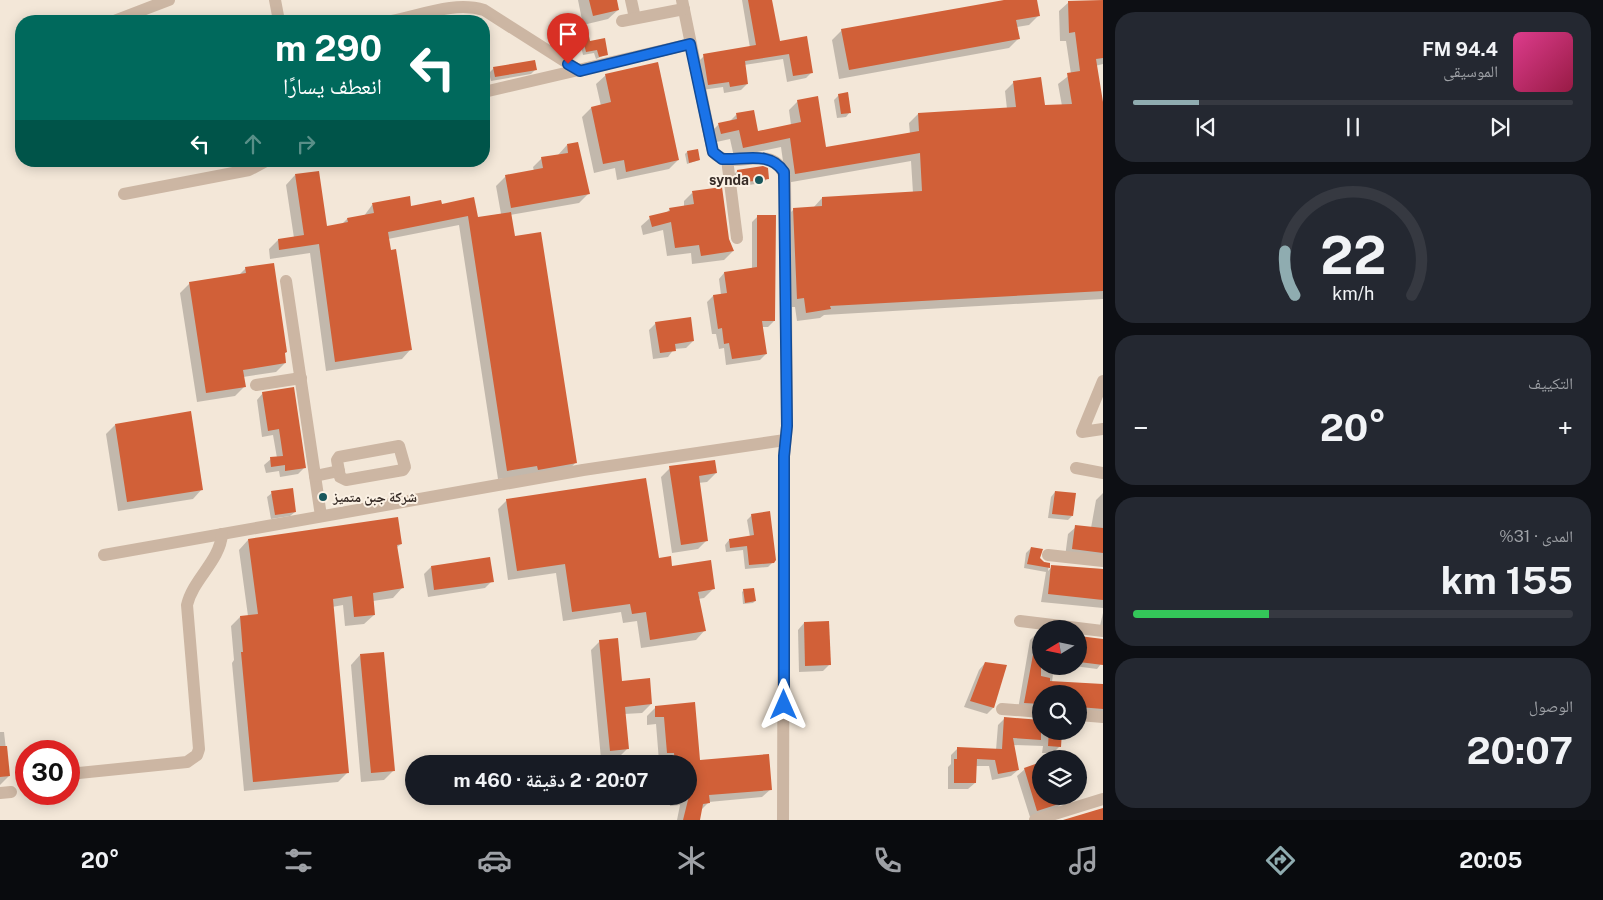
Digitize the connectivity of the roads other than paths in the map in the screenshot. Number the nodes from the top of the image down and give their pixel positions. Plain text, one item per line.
1 (169, 0) edge
2 (275, 0) edge
3 (631, 0) edge
4 (658, 0) edge
5 (683, 4) edge
6 (661, 13) junction
7 (130, 15) edge
8 (279, 15) edge
9 (418, 15) edge
10 (635, 18) junction
11 (622, 21) dead end
12 (690, 44) junction
13 (580, 71) junction
14 (490, 91) edge
15 (727, 159) junction
16 (255, 167) edge
17 (124, 194) dead end
18 (737, 238) dead end
19 (286, 281) dead end
20 (301, 378) junction
21 (1103, 381) edge
22 (256, 385) dead end
23 (1103, 430) edge
24 (785, 440) junction
25 (1076, 468) dead end
26 (339, 471) junction
27 (1103, 473) edge
28 (315, 476) junction
29 (321, 516) junction
30 (222, 534) junction
31 (1048, 554) dead end
32 (104, 555) dead end
33 (1103, 561) edge
34 (1020, 621) dead end
35 (1103, 631) edge
36 (1002, 709) dead end
37 (1032, 711) edge
38 (1087, 716) edge
39 (1103, 717) edge
40 (80, 773) edge
41 (1103, 799) edge
42 (783, 820) edge
43 (1035, 820) edge

1 - 7 street
2 - 8 street
3 - 10 street
4 - 6 street
5 - 6 street
5 - 12 street
6 - 10 street
9 - 13 street
10 - 11 street
12 - 13 street
12 - 15 street
13 - 14 street
15 - 18 street
15 - 24 street
16 - 17 street
19 - 20 street
20 - 22 street
20 - 28 street
21 - 23 street
24 - 29 street
24 - 42 street
25 - 27 street
26 - 26 street
26 - 28 street
28 - 29 street
29 - 30 street
30 - 32 street
30 - 40 street
31 - 33 street
34 - 35 street
36 - 37 street
38 - 39 street
41 - 43 street

